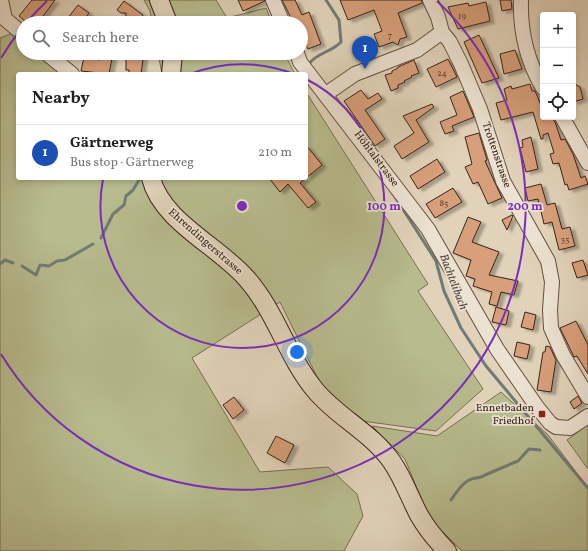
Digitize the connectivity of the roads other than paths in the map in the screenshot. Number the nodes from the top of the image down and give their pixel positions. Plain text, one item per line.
1 (1, 0) edge
2 (159, 0) edge
3 (273, 0) edge
4 (430, 0) edge
5 (521, 0) edge
6 (165, 16) edge
7 (280, 16) edge
8 (16, 28) edge
9 (442, 32) junction
10 (55, 60) edge
11 (172, 60) edge
12 (299, 60) edge
13 (70, 72) edge
14 (171, 72) edge
15 (541, 84) edge
16 (326, 94) junction
17 (564, 120) edge
18 (588, 163) edge
19 (152, 180) edge
20 (588, 397) edge
21 (588, 416) edge
22 (447, 551) edge

1 - 8 street
2 - 6 main road
3 - 7 street
4 - 9 street, Trottenstrasse
5 - 15 street
9 - 16 street
9 - 20 street, Trottenstrasse
10 - 13 street
11 - 14 main road
12 - 16 street, Höhtalstrasse
16 - 21 street, Höhtalstrasse
17 - 18 street
19 - 22 main road, Ehrendingerstrasse

